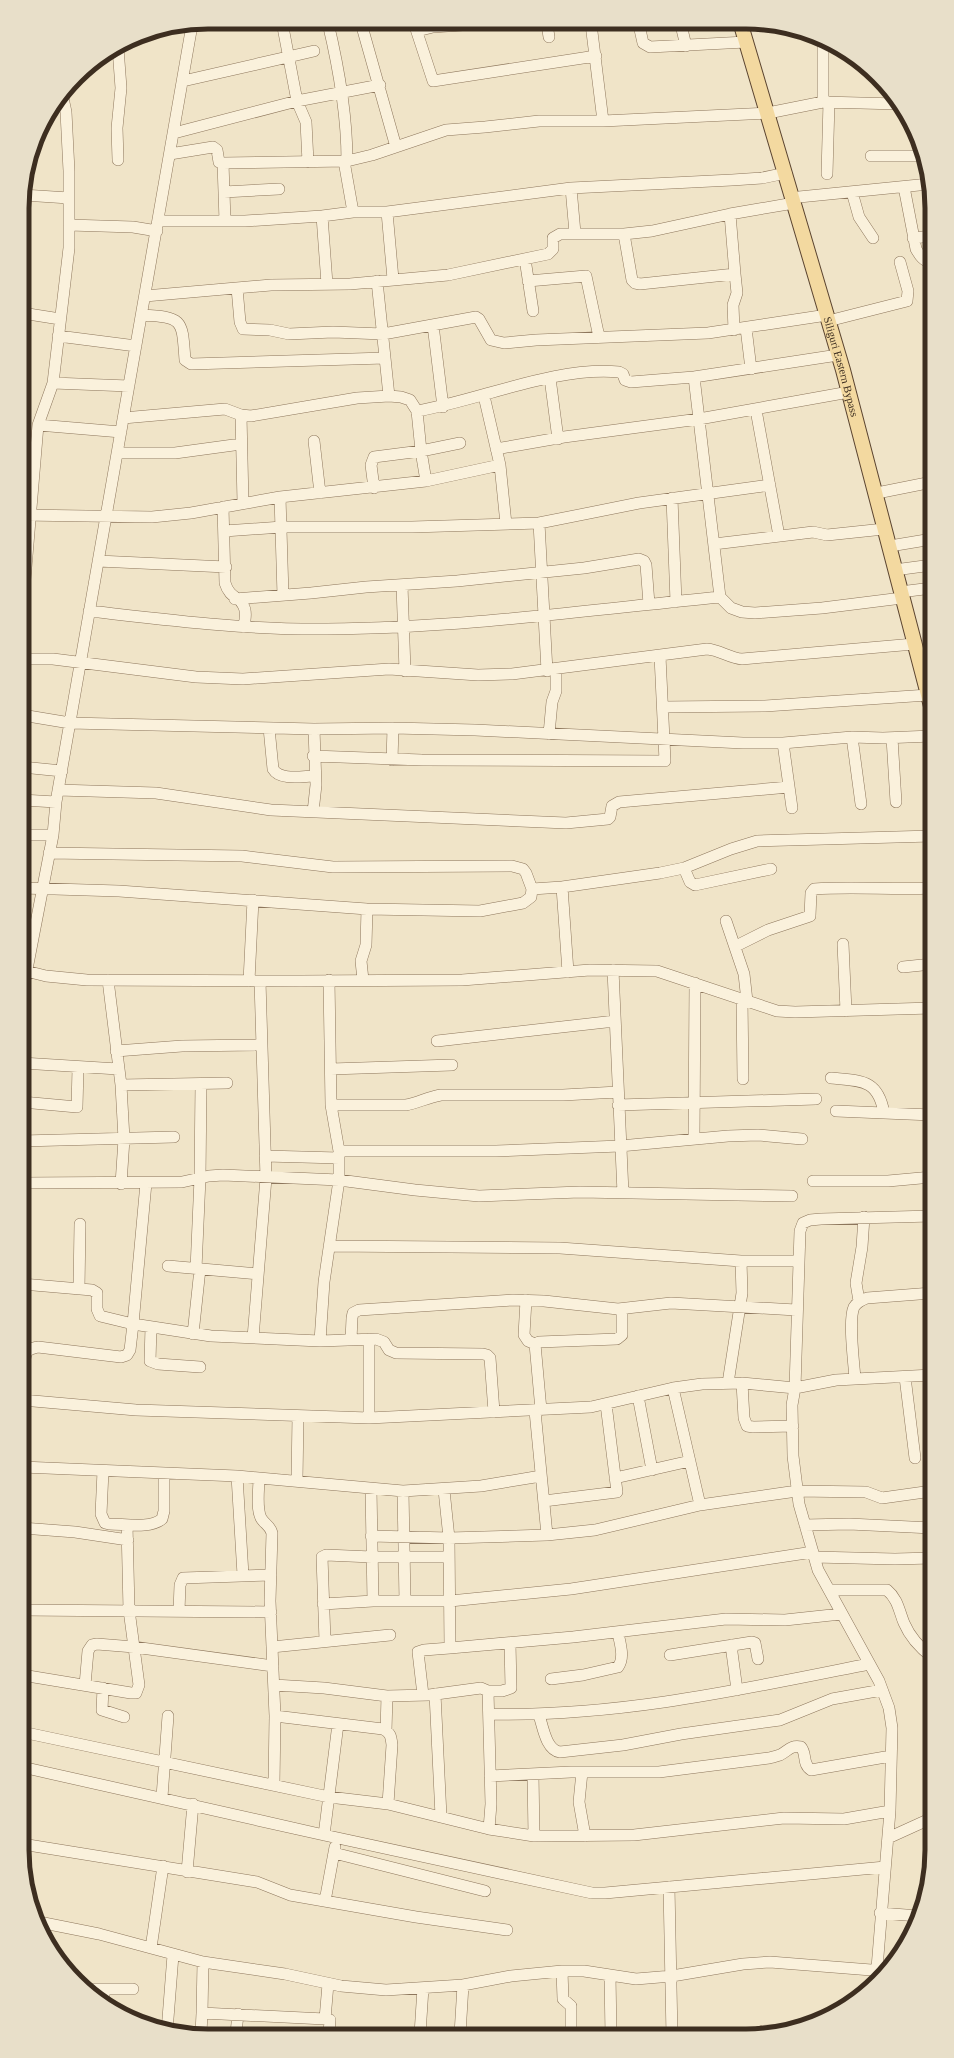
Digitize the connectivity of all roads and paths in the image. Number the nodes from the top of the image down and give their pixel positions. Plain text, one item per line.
1 (283, 29) edge
2 (329, 29) edge
3 (363, 29) edge
4 (417, 29) edge
5 (548, 29) edge
6 (592, 29) edge
7 (640, 29) edge
8 (682, 29) edge
9 (743, 29) edge
10 (751, 29) edge
11 (191, 30) edge
12 (549, 37) dead end
13 (746, 42) junction
14 (686, 46) junction
15 (823, 46) edge
16 (314, 51) dead end
17 (118, 53) edge
18 (596, 56) junction
19 (288, 57) junction
20 (183, 81) junction
21 (380, 85) junction
22 (343, 92) junction
23 (64, 102) edge
24 (297, 102) junction
25 (826, 102) junction
26 (891, 104) edge
27 (770, 113) junction
28 (603, 122) junction
29 (174, 133) junction
30 (396, 147) junction
31 (170, 154) junction
32 (871, 156) dead end
33 (917, 156) edge
34 (118, 160) dead end
35 (346, 161) junction
36 (308, 162) junction
37 (223, 164) junction
38 (786, 173) junction
39 (827, 174) dead end
40 (923, 185) edge
41 (904, 187) junction
42 (570, 188) junction
43 (279, 189) dead end
44 (224, 192) junction
45 (852, 192) junction
46 (29, 195) edge
47 (69, 198) junction
48 (796, 200) junction
49 (353, 212) junction
50 (387, 212) junction
51 (730, 214) junction
52 (322, 216) junction
53 (225, 221) junction
54 (69, 225) junction
55 (158, 226) junction
56 (575, 233) junction
57 (624, 234) junction
58 (925, 237) edge
59 (873, 238) dead end
60 (913, 238) junction
61 (525, 259) junction
62 (925, 260) edge
63 (900, 262) dead end
64 (734, 274) junction
65 (393, 279) junction
66 (377, 280) junction
67 (528, 282) junction
68 (327, 284) junction
69 (237, 288) junction
70 (145, 296) junction
71 (533, 311) dead end
72 (29, 314) edge
73 (142, 315) junction
74 (832, 317) junction
75 (60, 319) junction
76 (434, 325) junction
77 (746, 328) junction
78 (734, 330) junction
79 (383, 334) junction
80 (58, 336) junction
81 (599, 337) junction
82 (136, 346) junction
83 (838, 355) junction
84 (385, 358) junction
85 (751, 369) junction
86 (694, 377) junction
87 (550, 378) junction
88 (53, 383) junction
89 (129, 386) junction
90 (849, 392) junction
91 (388, 396) junction
92 (484, 396) junction
93 (443, 407) junction
94 (756, 410) junction
95 (417, 411) junction
96 (241, 415) junction
97 (123, 418) junction
98 (699, 419) junction
99 (38, 425) junction
100 (121, 432) junction
101 (558, 438) junction
102 (314, 441) dead end
103 (460, 443) dead end
104 (241, 444) junction
105 (496, 449) junction
106 (421, 451) junction
107 (117, 453) junction
108 (500, 465) junction
109 (426, 481) junction
110 (925, 483) edge
111 (770, 485) junction
112 (374, 488) junction
113 (882, 492) junction
114 (29, 493) edge
115 (320, 493) junction
116 (708, 493) junction
117 (280, 497) junction
118 (672, 498) junction
119 (243, 503) junction
120 (223, 507) junction
121 (29, 516) edge
122 (106, 517) junction
123 (539, 523) junction
124 (506, 524) junction
125 (282, 527) junction
126 (884, 529) junction
127 (224, 531) junction
128 (779, 536) junction
129 (925, 540) edge
130 (714, 544) junction
131 (896, 545) junction
132 (98, 561) junction
133 (925, 566) edge
134 (226, 567) junction
135 (902, 569) junction
136 (541, 572) junction
137 (402, 585) junction
138 (925, 590) edge
139 (283, 595) junction
140 (905, 595) junction
141 (720, 597) junction
142 (235, 598) junction
143 (676, 602) junction
144 (649, 604) junction
145 (89, 611) junction
146 (544, 615) junction
147 (403, 627) junction
148 (244, 628) junction
149 (914, 644) junction
150 (925, 653) edge
151 (660, 656) junction
152 (29, 659) edge
153 (80, 663) junction
154 (405, 670) junction
155 (551, 670) junction
156 (925, 683) edge
157 (925, 694) edge
158 (663, 707) junction
159 (29, 716) edge
160 (70, 723) junction
161 (269, 728) junction
162 (393, 728) junction
163 (314, 729) junction
164 (549, 734) junction
165 (925, 736) edge
166 (852, 737) junction
167 (892, 738) junction
168 (665, 740) junction
169 (783, 744) junction
170 (313, 756) junction
171 (392, 760) junction
172 (29, 768) edge
173 (62, 771) junction
174 (315, 776) junction
175 (789, 787) junction
176 (58, 790) junction
177 (29, 800) edge
178 (56, 802) junction
179 (896, 802) dead end
180 (861, 804) dead end
181 (792, 808) dead end
182 (313, 812) junction
183 (29, 835) edge
184 (53, 835) junction
185 (925, 836) edge
186 (49, 853) junction
187 (684, 868) junction
188 (771, 869) dead end
189 (562, 887) junction
190 (29, 888) edge
191 (925, 888) edge
192 (41, 889) junction
193 (532, 889) junction
194 (253, 900) junction
195 (367, 909) junction
196 (726, 922) dead end
197 (843, 944) dead end
198 (736, 946) junction
199 (29, 950) edge
200 (925, 965) edge
201 (903, 967) dead end
202 (613, 970) junction
203 (29, 972) edge
204 (568, 972) junction
205 (108, 980) junction
206 (329, 980) junction
207 (363, 980) junction
208 (255, 981) junction
209 (695, 983) junction
210 (744, 1000) junction
211 (925, 1008) edge
212 (846, 1011) junction
213 (615, 1021) junction
214 (438, 1041) dead end
215 (262, 1045) junction
216 (116, 1051) junction
217 (29, 1064) edge
218 (452, 1065) dead end
219 (78, 1068) junction
220 (118, 1069) junction
221 (331, 1069) junction
222 (831, 1078) dead end
223 (743, 1079) dead end
224 (227, 1083) dead end
225 (201, 1084) junction
226 (121, 1085) junction
227 (618, 1092) junction
228 (816, 1099) dead end
229 (29, 1103) edge
230 (693, 1103) junction
231 (331, 1105) junction
232 (618, 1105) junction
233 (836, 1111) dead end
234 (884, 1113) junction
235 (925, 1115) edge
236 (174, 1137) dead end
237 (124, 1139) junction
238 (694, 1139) junction
239 (802, 1139) dead end
240 (29, 1141) edge
241 (620, 1146) junction
242 (339, 1154) junction
243 (265, 1156) junction
244 (200, 1178) junction
245 (266, 1178) junction
246 (925, 1178) edge
247 (339, 1180) junction
248 (813, 1181) dead end
249 (146, 1183) junction
250 (29, 1184) edge
251 (121, 1184) junction
252 (622, 1193) junction
253 (792, 1196) dead end
254 (925, 1216) edge
255 (864, 1218) junction
256 (80, 1224) dead end
257 (329, 1246) junction
258 (741, 1261) junction
259 (798, 1261) junction
260 (168, 1266) dead end
261 (198, 1269) junction
262 (258, 1274) junction
263 (29, 1285) edge
264 (79, 1289) junction
265 (925, 1294) edge
266 (526, 1300) junction
267 (859, 1301) junction
268 (740, 1307) junction
269 (622, 1309) junction
270 (796, 1310) junction
271 (133, 1324) junction
272 (151, 1327) junction
273 (193, 1334) junction
274 (253, 1338) junction
275 (369, 1339) junction
276 (351, 1340) junction
277 (320, 1341) junction
278 (535, 1344) junction
279 (29, 1350) edge
280 (200, 1366) dead end
281 (925, 1376) edge
282 (905, 1377) junction
283 (855, 1379) junction
284 (728, 1383) junction
285 (742, 1383) junction
286 (673, 1388) junction
287 (795, 1388) junction
288 (638, 1396) junction
289 (29, 1400) edge
290 (606, 1404) junction
291 (538, 1410) junction
292 (494, 1412) junction
293 (298, 1416) junction
294 (369, 1418) junction
295 (793, 1426) junction
296 (916, 1458) dead end
297 (690, 1461) junction
298 (29, 1467) edge
299 (652, 1470) junction
300 (103, 1471) junction
301 (164, 1474) junction
302 (237, 1476) junction
303 (541, 1476) junction
304 (259, 1478) junction
305 (615, 1478) junction
306 (297, 1480) junction
307 (371, 1489) junction
308 (444, 1490) junction
309 (403, 1491) junction
310 (797, 1491) junction
311 (925, 1492) edge
312 (544, 1501) junction
313 (700, 1505) junction
314 (127, 1524) junction
315 (805, 1525) junction
316 (925, 1528) edge
317 (29, 1529) edge
318 (547, 1535) junction
319 (371, 1536) junction
320 (404, 1537) junction
321 (449, 1538) junction
322 (128, 1540) junction
323 (814, 1554) junction
324 (404, 1556) junction
325 (372, 1557) junction
326 (449, 1557) junction
327 (925, 1558) edge
328 (243, 1575) junction
329 (271, 1575) junction
330 (828, 1590) junction
331 (373, 1601) junction
332 (405, 1601) junction
333 (450, 1601) junction
334 (323, 1604) junction
335 (29, 1610) edge
336 (129, 1610) junction
337 (180, 1610) junction
338 (271, 1612) junction
339 (841, 1614) junction
340 (618, 1633) junction
341 (390, 1635) dead end
342 (325, 1641) junction
343 (510, 1643) junction
344 (731, 1645) junction
345 (134, 1647) junction
346 (272, 1647) junction
347 (450, 1648) junction
348 (925, 1651) edge
349 (670, 1655) dead end
350 (758, 1659) dead end
351 (869, 1664) junction
352 (273, 1666) junction
353 (29, 1676) edge
354 (550, 1679) dead end
355 (85, 1685) junction
356 (274, 1685) junction
357 (103, 1688) junction
358 (737, 1690) junction
359 (882, 1690) junction
360 (488, 1691) junction
361 (435, 1694) junction
362 (423, 1695) junction
363 (386, 1696) junction
364 (490, 1714) junction
365 (539, 1715) junction
366 (168, 1716) dead end
367 (275, 1716) junction
368 (124, 1717) dead end
369 (338, 1724) junction
370 (386, 1731) junction
371 (29, 1733) edge
372 (891, 1756) junction
373 (165, 1762) junction
374 (29, 1769) edge
375 (582, 1772) junction
376 (533, 1774) junction
377 (490, 1776) junction
378 (274, 1785) junction
379 (329, 1797) junction
380 (162, 1798) junction
381 (193, 1804) junction
382 (388, 1804) junction
383 (890, 1811) junction
384 (441, 1816) junction
385 (925, 1821) edge
386 (489, 1828) junction
387 (324, 1835) junction
388 (534, 1836) junction
389 (585, 1836) junction
390 (337, 1837) junction
391 (888, 1838) junction
392 (29, 1845) edge
393 (334, 1853) junction
394 (163, 1866) junction
395 (885, 1867) junction
396 (187, 1872) junction
397 (669, 1887) junction
398 (485, 1891) dead end
399 (325, 1901) junction
400 (880, 1913) junction
401 (912, 1915) edge
402 (45, 1923) edge
403 (508, 1930) dead end
404 (151, 1948) junction
405 (173, 1955) junction
406 (203, 1962) junction
407 (879, 1970) edge
408 (562, 1971) junction
409 (876, 1974) edge
410 (610, 1975) junction
411 (672, 1976) junction
412 (328, 1984) junction
413 (462, 1985) junction
414 (423, 1988) junction
415 (95, 1989) edge
416 (104, 1989) junction
417 (133, 1989) dead end
418 (104, 1996) edge
419 (202, 2013) junction
420 (238, 2014) junction
421 (325, 2019) junction
422 (168, 2025) edge
423 (201, 2029) edge
424 (236, 2029) edge
425 (329, 2029) edge
426 (420, 2029) edge
427 (460, 2029) edge
428 (571, 2029) edge
429 (611, 2029) edge
430 (672, 2029) edge

1 - 19 street
2 - 22 street
3 - 21 street
4 - 18 street
5 - 12 street
6 - 18 street
7 - 14 street
8 - 14 street
9 - 13 main road, Siliguri Eastern Bypass
10 - 27 main road, Siliguri Eastern Bypass
11 - 20 street
13 - 14 street
13 - 27 main road, Siliguri Eastern Bypass
15 - 25 street
16 - 19 street
17 - 34 street
18 - 28 street
19 - 20 street
19 - 24 street
20 - 29 street
21 - 22 street
21 - 30 street
22 - 24 street
22 - 35 street
23 - 47 street
24 - 29 street
24 - 36 street
25 - 26 street
25 - 27 street
25 - 39 street
27 - 28 street
27 - 38 main road, Siliguri Eastern Bypass
27 - 48 main road, Siliguri Eastern Bypass
28 - 30 street
29 - 31 street
30 - 35 street
31 - 37 street
31 - 55 street
32 - 33 street
35 - 36 street
35 - 49 street
36 - 37 street
37 - 44 street
38 - 42 street
38 - 48 main road, Siliguri Eastern Bypass
40 - 41 street
41 - 45 street
41 - 60 street
42 - 50 street
42 - 56 street
43 - 44 street
44 - 53 street
45 - 48 street
45 - 59 street
46 - 47 street
47 - 54 street
48 - 51 street
48 - 74 main road, Siliguri Eastern Bypass
49 - 50 street
49 - 52 street
50 - 65 street
51 - 57 street
51 - 64 street
52 - 53 street
52 - 68 street
53 - 55 street
54 - 55 street
54 - 75 street
55 - 70 street
56 - 57 street
56 - 61 street
57 - 64 street
58 - 60 street
60 - 62 street
61 - 65 street
61 - 67 street
63 - 74 street
64 - 78 street
65 - 66 street
66 - 68 street
66 - 79 street
67 - 71 street
67 - 81 street
68 - 69 street
69 - 70 street
69 - 79 street
70 - 73 street
72 - 75 street
73 - 82 street
73 - 84 street
74 - 77 street
74 - 83 main road, Siliguri Eastern Bypass
74 - 113 main road, Siliguri Eastern Bypass
75 - 80 street
76 - 79 street
76 - 81 street
76 - 93 street
77 - 78 street
77 - 85 street
78 - 81 street
79 - 84 street
80 - 82 street
80 - 88 street
82 - 89 street
83 - 85 street
83 - 90 main road, Siliguri Eastern Bypass
84 - 91 street
85 - 86 street
86 - 87 street
86 - 98 street
87 - 92 street
87 - 101 street
88 - 89 street
88 - 99 street
89 - 97 street
90 - 94 street
90 - 126 main road, Siliguri Eastern Bypass
91 - 95 street
91 - 96 street
92 - 93 street
92 - 105 street
93 - 95 street
94 - 98 street
94 - 111 street
95 - 106 street
96 - 97 street
96 - 104 street
97 - 100 street
98 - 101 street
98 - 116 street
99 - 100 street
99 - 114 street
100 - 107 street
101 - 105 street
102 - 115 street
103 - 106 street
104 - 107 street
104 - 119 street
105 - 108 street
106 - 109 street
106 - 112 street
107 - 122 street
108 - 109 street
108 - 124 street
109 - 112 street
110 - 113 street
111 - 116 street
111 - 128 street
112 - 115 street
113 - 131 main road, Siliguri Eastern Bypass
115 - 117 street
116 - 118 street
116 - 130 street
117 - 119 street
117 - 125 street
118 - 123 street
118 - 143 street
119 - 120 street
120 - 122 street
120 - 127 street
121 - 122 street
122 - 132 street
123 - 124 street
123 - 136 street
124 - 125 street
125 - 127 street
125 - 139 street
126 - 128 street
126 - 140 main road, Siliguri Eastern Bypass
127 - 134 street
128 - 130 street
129 - 131 street
130 - 141 street
131 - 135 main road, Siliguri Eastern Bypass
132 - 134 street
132 - 145 street
133 - 135 street
134 - 142 street
135 - 140 main road, Siliguri Eastern Bypass
136 - 137 street
136 - 144 street
136 - 146 street
137 - 139 street
137 - 147 street
138 - 140 street
139 - 142 street
140 - 141 street
140 - 149 main road, Siliguri Eastern Bypass
140 - 150 main road, Siliguri Eastern Bypass
141 - 143 street
142 - 148 street
143 - 144 street
144 - 146 street
145 - 148 street
145 - 153 street
146 - 147 street
146 - 155 street
147 - 148 street
147 - 154 street
149 - 151 street
149 - 156 main road, Siliguri Eastern Bypass
151 - 155 street
151 - 158 street
152 - 153 street
153 - 154 street
153 - 160 street
154 - 155 street
155 - 164 street
157 - 158 street
158 - 168 street
159 - 160 street
160 - 161 street
160 - 173 street
161 - 163 street
161 - 174 street
162 - 163 street
162 - 164 street
162 - 171 street
163 - 170 street
164 - 168 street
165 - 167 street
166 - 167 street
166 - 169 street
166 - 180 street
167 - 179 street
168 - 169 street
168 - 171 street
169 - 175 street
170 - 171 street
170 - 174 street
172 - 173 street
173 - 176 street
174 - 182 street
175 - 181 street
175 - 182 street
176 - 178 street
176 - 182 street
177 - 178 street
178 - 184 street
183 - 184 street
184 - 186 street
185 - 187 street
186 - 192 street
186 - 193 street
187 - 188 street
187 - 189 street
189 - 193 street
189 - 204 street
190 - 192 street
191 - 198 street
192 - 194 street
192 - 199 street
193 - 195 street
194 - 195 street
194 - 208 street
195 - 207 street
196 - 198 street
197 - 212 street
198 - 210 street
200 - 201 street
202 - 204 street
202 - 209 street
202 - 213 street
203 - 205 street
204 - 207 street
205 - 208 street
205 - 216 street
206 - 207 street
206 - 208 street
206 - 221 street
208 - 215 street
209 - 210 street
209 - 230 street
210 - 212 street
210 - 223 street
211 - 212 street
213 - 214 street
213 - 227 street
215 - 216 street
215 - 243 street
216 - 220 street
217 - 219 street
218 - 221 street
219 - 220 street
219 - 229 street
220 - 226 street
221 - 231 street
222 - 234 street
224 - 225 street
225 - 226 street
225 - 244 street
226 - 237 street
227 - 231 street
227 - 232 street
228 - 230 street
230 - 232 street
230 - 238 street
231 - 242 street
232 - 241 street
233 - 234 street
234 - 235 street
236 - 237 street
237 - 240 street
237 - 251 street
238 - 239 street
238 - 241 street
241 - 242 street
241 - 252 street
242 - 243 street
242 - 247 street
243 - 245 street
244 - 245 street
244 - 249 street
244 - 261 street
245 - 247 street
245 - 262 street
246 - 248 street
247 - 252 street
247 - 257 street
249 - 251 street
249 - 271 street
250 - 251 street
252 - 253 street
254 - 255 street
255 - 259 street
255 - 267 street
256 - 264 street
257 - 258 street
257 - 277 street
258 - 259 street
258 - 268 street
259 - 270 street
260 - 261 street
261 - 262 street
261 - 273 street
262 - 274 street
263 - 264 street
264 - 271 street
265 - 267 street
266 - 269 street
266 - 276 street
266 - 278 street
267 - 283 street
268 - 269 street
268 - 270 street
268 - 284 street
269 - 278 street
270 - 287 street
271 - 272 street
271 - 279 street
272 - 273 street
272 - 280 street
273 - 274 street
274 - 277 street
275 - 276 street
275 - 292 street
275 - 294 street
276 - 277 street
278 - 291 street
281 - 282 street
282 - 283 street
282 - 296 street
283 - 287 street
284 - 285 street
284 - 286 street
285 - 287 street
285 - 295 street
286 - 288 street
286 - 297 street
287 - 295 street
288 - 290 street
288 - 299 street
289 - 293 street
290 - 291 street
290 - 305 street
291 - 292 street
291 - 303 street
292 - 294 street
293 - 294 street
293 - 306 street
295 - 310 street
297 - 299 street
297 - 313 street
298 - 300 street
299 - 305 street
300 - 301 street
300 - 314 street
301 - 302 street
301 - 314 street
302 - 304 street
302 - 328 street
303 - 308 street
303 - 312 street
304 - 306 street
304 - 329 street
305 - 312 street
306 - 307 street
307 - 309 street
307 - 319 street
308 - 309 street
308 - 321 street
309 - 320 street
310 - 311 street
310 - 313 street
310 - 315 street
312 - 318 street
313 - 318 street
314 - 322 street
315 - 316 street
315 - 323 street
317 - 322 street
318 - 321 street
319 - 320 street
319 - 325 street
320 - 321 street
320 - 324 street
321 - 326 street
322 - 336 street
323 - 327 street
323 - 330 street
323 - 333 street
324 - 325 street
324 - 326 street
324 - 332 street
325 - 331 street
325 - 334 street
326 - 333 street
328 - 329 street
328 - 337 street
329 - 338 street
330 - 339 street
330 - 348 street
331 - 332 street
331 - 334 street
332 - 333 street
333 - 347 street
334 - 342 street
335 - 336 street
336 - 337 street
336 - 345 street
337 - 338 street
338 - 346 street
339 - 340 street
339 - 351 street
340 - 343 street
340 - 354 street
341 - 342 street
342 - 346 street
343 - 347 street
343 - 360 street
344 - 349 street
344 - 350 street
344 - 358 street
345 - 352 street
345 - 355 street
345 - 357 street
346 - 352 street
347 - 362 street
351 - 358 street
351 - 359 street
352 - 356 street
353 - 355 street
355 - 357 street
356 - 363 street
356 - 367 street
357 - 368 street
358 - 365 street
359 - 365 street
359 - 372 street
360 - 361 street
360 - 364 street
361 - 362 street
361 - 384 street
362 - 363 street
363 - 370 street
364 - 365 street
364 - 377 street
366 - 373 street
367 - 369 street
367 - 378 street
369 - 370 street
369 - 379 street
370 - 382 street
371 - 373 street
372 - 375 street
372 - 383 street
373 - 378 street
373 - 380 street
374 - 380 street
375 - 376 street
375 - 389 street
376 - 377 street
376 - 388 street
377 - 386 street
378 - 379 street
379 - 382 street
379 - 387 street
380 - 381 street
381 - 387 street
381 - 396 street
382 - 384 street
383 - 389 street
383 - 391 street
384 - 386 street
385 - 391 street
386 - 388 street
387 - 390 street
388 - 389 street
390 - 393 street
390 - 397 street
391 - 395 street
392 - 394 street
393 - 398 street
393 - 399 street
394 - 396 street
394 - 404 street
395 - 397 street
395 - 400 street
396 - 399 street
397 - 411 street
399 - 403 street
400 - 401 street
400 - 407 street
402 - 404 street
404 - 405 street
405 - 406 street
405 - 422 street
406 - 412 street
406 - 419 street
408 - 410 street
408 - 413 street
408 - 428 street
409 - 411 street
410 - 411 street
410 - 429 street
411 - 430 street
412 - 414 street
412 - 421 street
413 - 414 street
413 - 427 street
414 - 426 street
415 - 416 street
416 - 417 street
416 - 418 street
419 - 420 street
419 - 423 street
420 - 421 street
420 - 424 street
421 - 425 street

